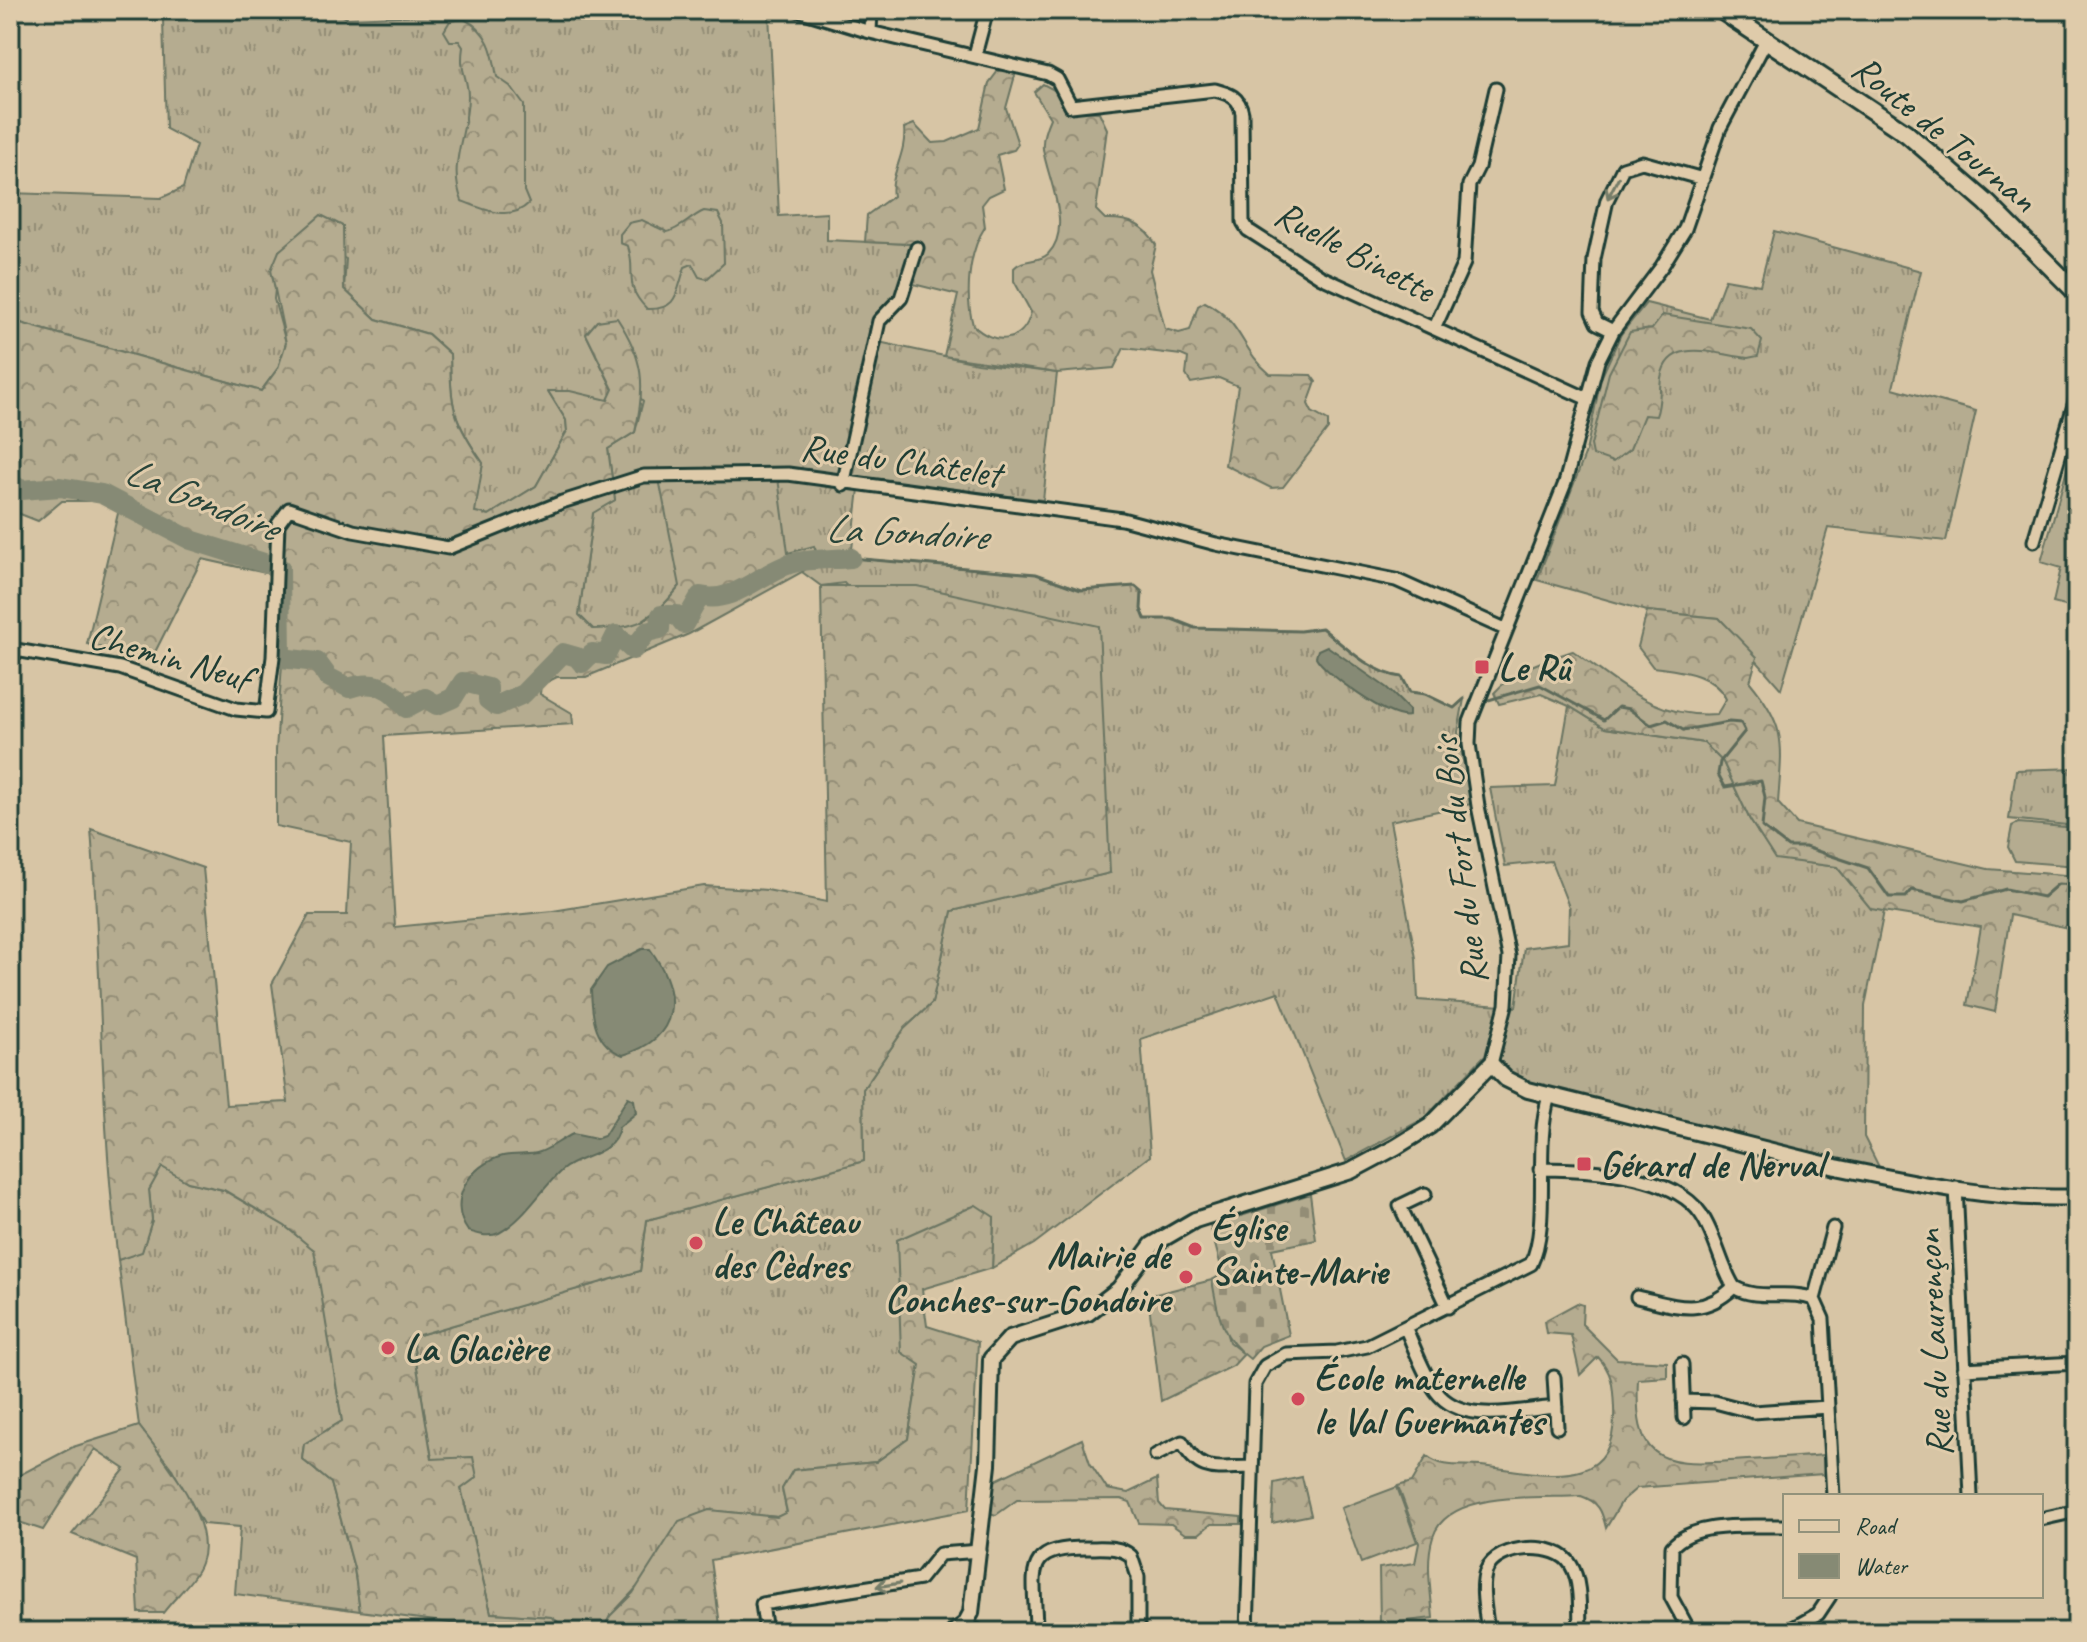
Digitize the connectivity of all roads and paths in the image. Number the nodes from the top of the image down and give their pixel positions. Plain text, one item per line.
1 (798, 10) edge
2 (871, 10) edge
3 (987, 10) edge
4 (1721, 10) edge
5 (870, 32) junction
6 (1767, 39) junction
7 (975, 55) junction
8 (1496, 89) dead end
9 (1703, 179) junction
10 (917, 248) dead end
11 (2077, 293) edge
12 (1435, 327) junction
13 (1613, 331) junction
14 (2077, 395) edge
15 (1588, 399) junction
16 (843, 485) junction
17 (2034, 541) dead end
18 (1505, 629) junction
19 (10, 649) edge
20 (266, 712) joint
21 (1491, 1064) junction
22 (1549, 1096) junction
23 (1540, 1169) junction
24 (1956, 1187) junction
25 (1425, 1194) dead end
26 (2077, 1197) edge
27 (1833, 1228) dead end
28 (1734, 1287) junction
29 (1637, 1297) dead end
30 (1814, 1299) junction
31 (1448, 1307) junction
32 (1406, 1329) junction
33 (2077, 1363) edge
34 (1682, 1364) dead end
35 (1964, 1369) junction
36 (1554, 1377) dead end
37 (1683, 1401) junction
38 (1556, 1407) junction
39 (1828, 1407) junction
40 (1684, 1418) dead end
41 (1557, 1427) dead end
42 (1156, 1455) dead end
43 (1252, 1467) junction
44 (1833, 1494) edge
45 (1971, 1494) edge
46 (2077, 1511) edge
47 (2043, 1519) edge
48 (1783, 1526) edge
49 (980, 1551) junction
50 (1829, 1598) edge
51 (1808, 1627) edge
52 (960, 1628) edge
53 (766, 1632) edge
54 (981, 1632) edge
55 (1036, 1632) edge
56 (1138, 1632) edge
57 (1247, 1632) edge
58 (1488, 1632) edge
59 (1580, 1632) edge
60 (1690, 1632) edge
61 (1786, 1632) edge

1 - 5 street, Ruelle Binette
2 - 5 street
3 - 7 street
4 - 6 main road, Route de Tournan
5 - 7 street, Ruelle Binette
6 - 9 street, Rue du Fort du Bois
6 - 11 main road, Route de Tournan
7 - 12 street, Ruelle Binette
8 - 12 street
9 - 13 street, Rue du Fort du Bois
9 -> 13 street
10 - 16 street
12 - 15 street, Ruelle Binette
13 - 15 street, Rue du Fort du Bois
14 - 17 street
15 - 18 street, Rue du Fort du Bois
16 - 18 street, Rue du Châtelet
16 - 20 street, Rue du Châtelet
18 - 21 street, Rue du Fort du Bois
19 - 20 street, Chemin Neuf
21 - 22 street
21 - 49 street
22 - 23 street
22 - 24 street
23 - 28 street
23 - 31 street
24 - 26 street
24 - 35 street, Rue du Laurençon
25 - 31 street
27 - 30 street
28 - 29 street
28 - 30 street
30 - 39 street
31 - 32 street
32 - 38 street
32 - 43 street
33 - 35 street
34 - 37 street
35 - 45 street, Rue du Laurençon
36 - 38 street
37 - 39 street
37 - 40 street
38 - 41 street
39 - 44 street
42 - 43 street
43 - 57 street
46 - 47 street
48 - 60 street
49 - 52 street
49 -> 53 street
50 - 51 street
51 - 61 street
52 - 54 street
55 - 56 street
58 - 59 street

